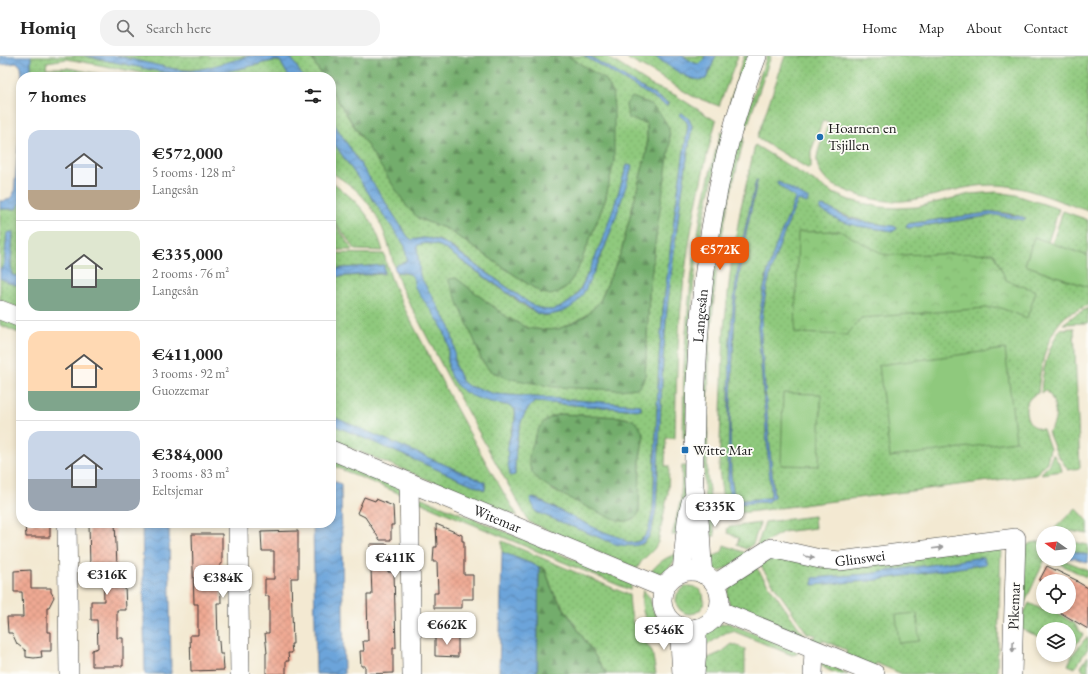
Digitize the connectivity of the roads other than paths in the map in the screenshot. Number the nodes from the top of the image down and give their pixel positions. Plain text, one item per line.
1 (757, 56) edge
2 (0, 310) edge
3 (16, 316) edge
4 (336, 452) edge
5 (410, 483) junction
6 (694, 487) junction
7 (66, 528) edge
8 (238, 528) edge
9 (1016, 538) joint
10 (682, 572) junction
11 (709, 579) junction
12 (664, 588) junction
13 (718, 610) junction
14 (688, 627) junction
15 (814, 650) junction
16 (1012, 673) edge
17 (68, 674) edge
18 (240, 674) edge
19 (412, 674) edge
20 (682, 674) edge
21 (695, 674) edge
22 (813, 674) edge
23 (875, 674) edge

1 - 6 street, Langesân
2 - 3 street
4 - 5 street, Witemar
5 - 12 street, Witemar
5 - 19 street
6 - 10 street, Langesân
6 - 11 street, Langesân
7 - 17 street
8 - 18 street
11 -> 9 street, Glinswei
9 -> 16 street, Pikemar
10 - 11 street
10 - 12 street
11 - 13 street
12 - 14 street
13 - 14 street
13 - 15 street
14 - 20 street
14 - 21 street
15 - 22 street
15 - 23 street

